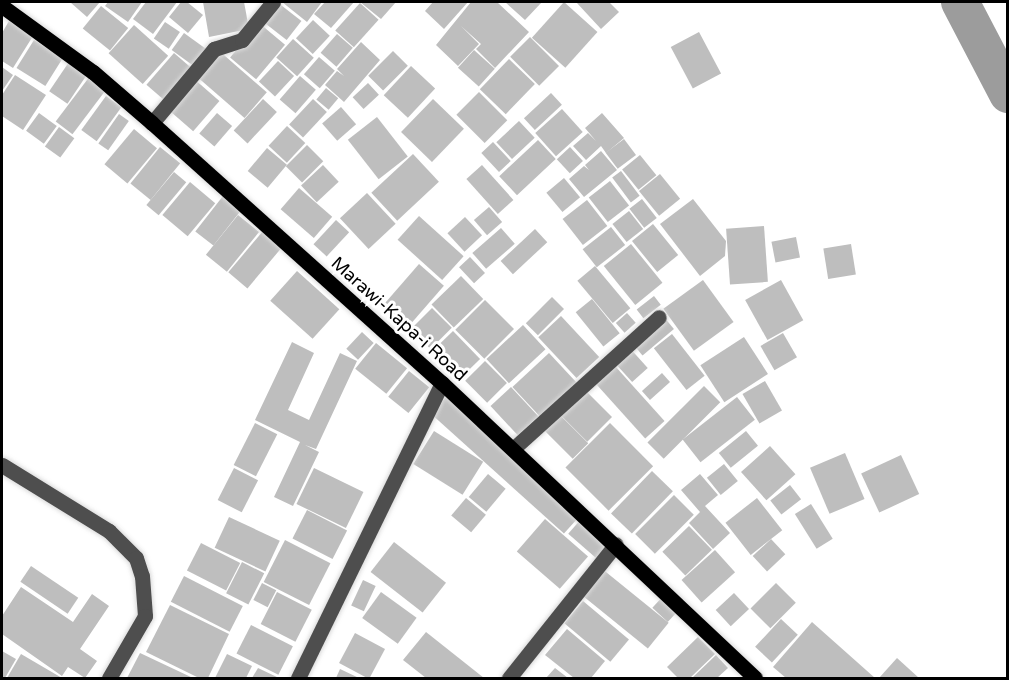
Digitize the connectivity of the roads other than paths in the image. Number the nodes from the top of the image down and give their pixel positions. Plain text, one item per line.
1 (273, 2) edge
2 (2, 6) edge
3 (152, 123) junction
4 (659, 317) dead end
5 (442, 382) junction
6 (514, 448) junction
7 (2, 465) edge
8 (616, 544) junction
9 (109, 678) edge
10 (298, 678) edge
11 (509, 678) edge
12 (755, 678) edge

1 - 3 street
2 - 3 main road, Marawi-Kapa-i Road
3 - 5 main road, Marawi-Kapa-i Road
4 - 6 street
5 - 6 main road, Marawi-Kapa-i Road
5 - 10 street
6 - 8 main road, Marawi-Kapa-i Road
7 - 9 street
8 - 11 street
8 - 12 main road, Marawi-Kapa-i Road

